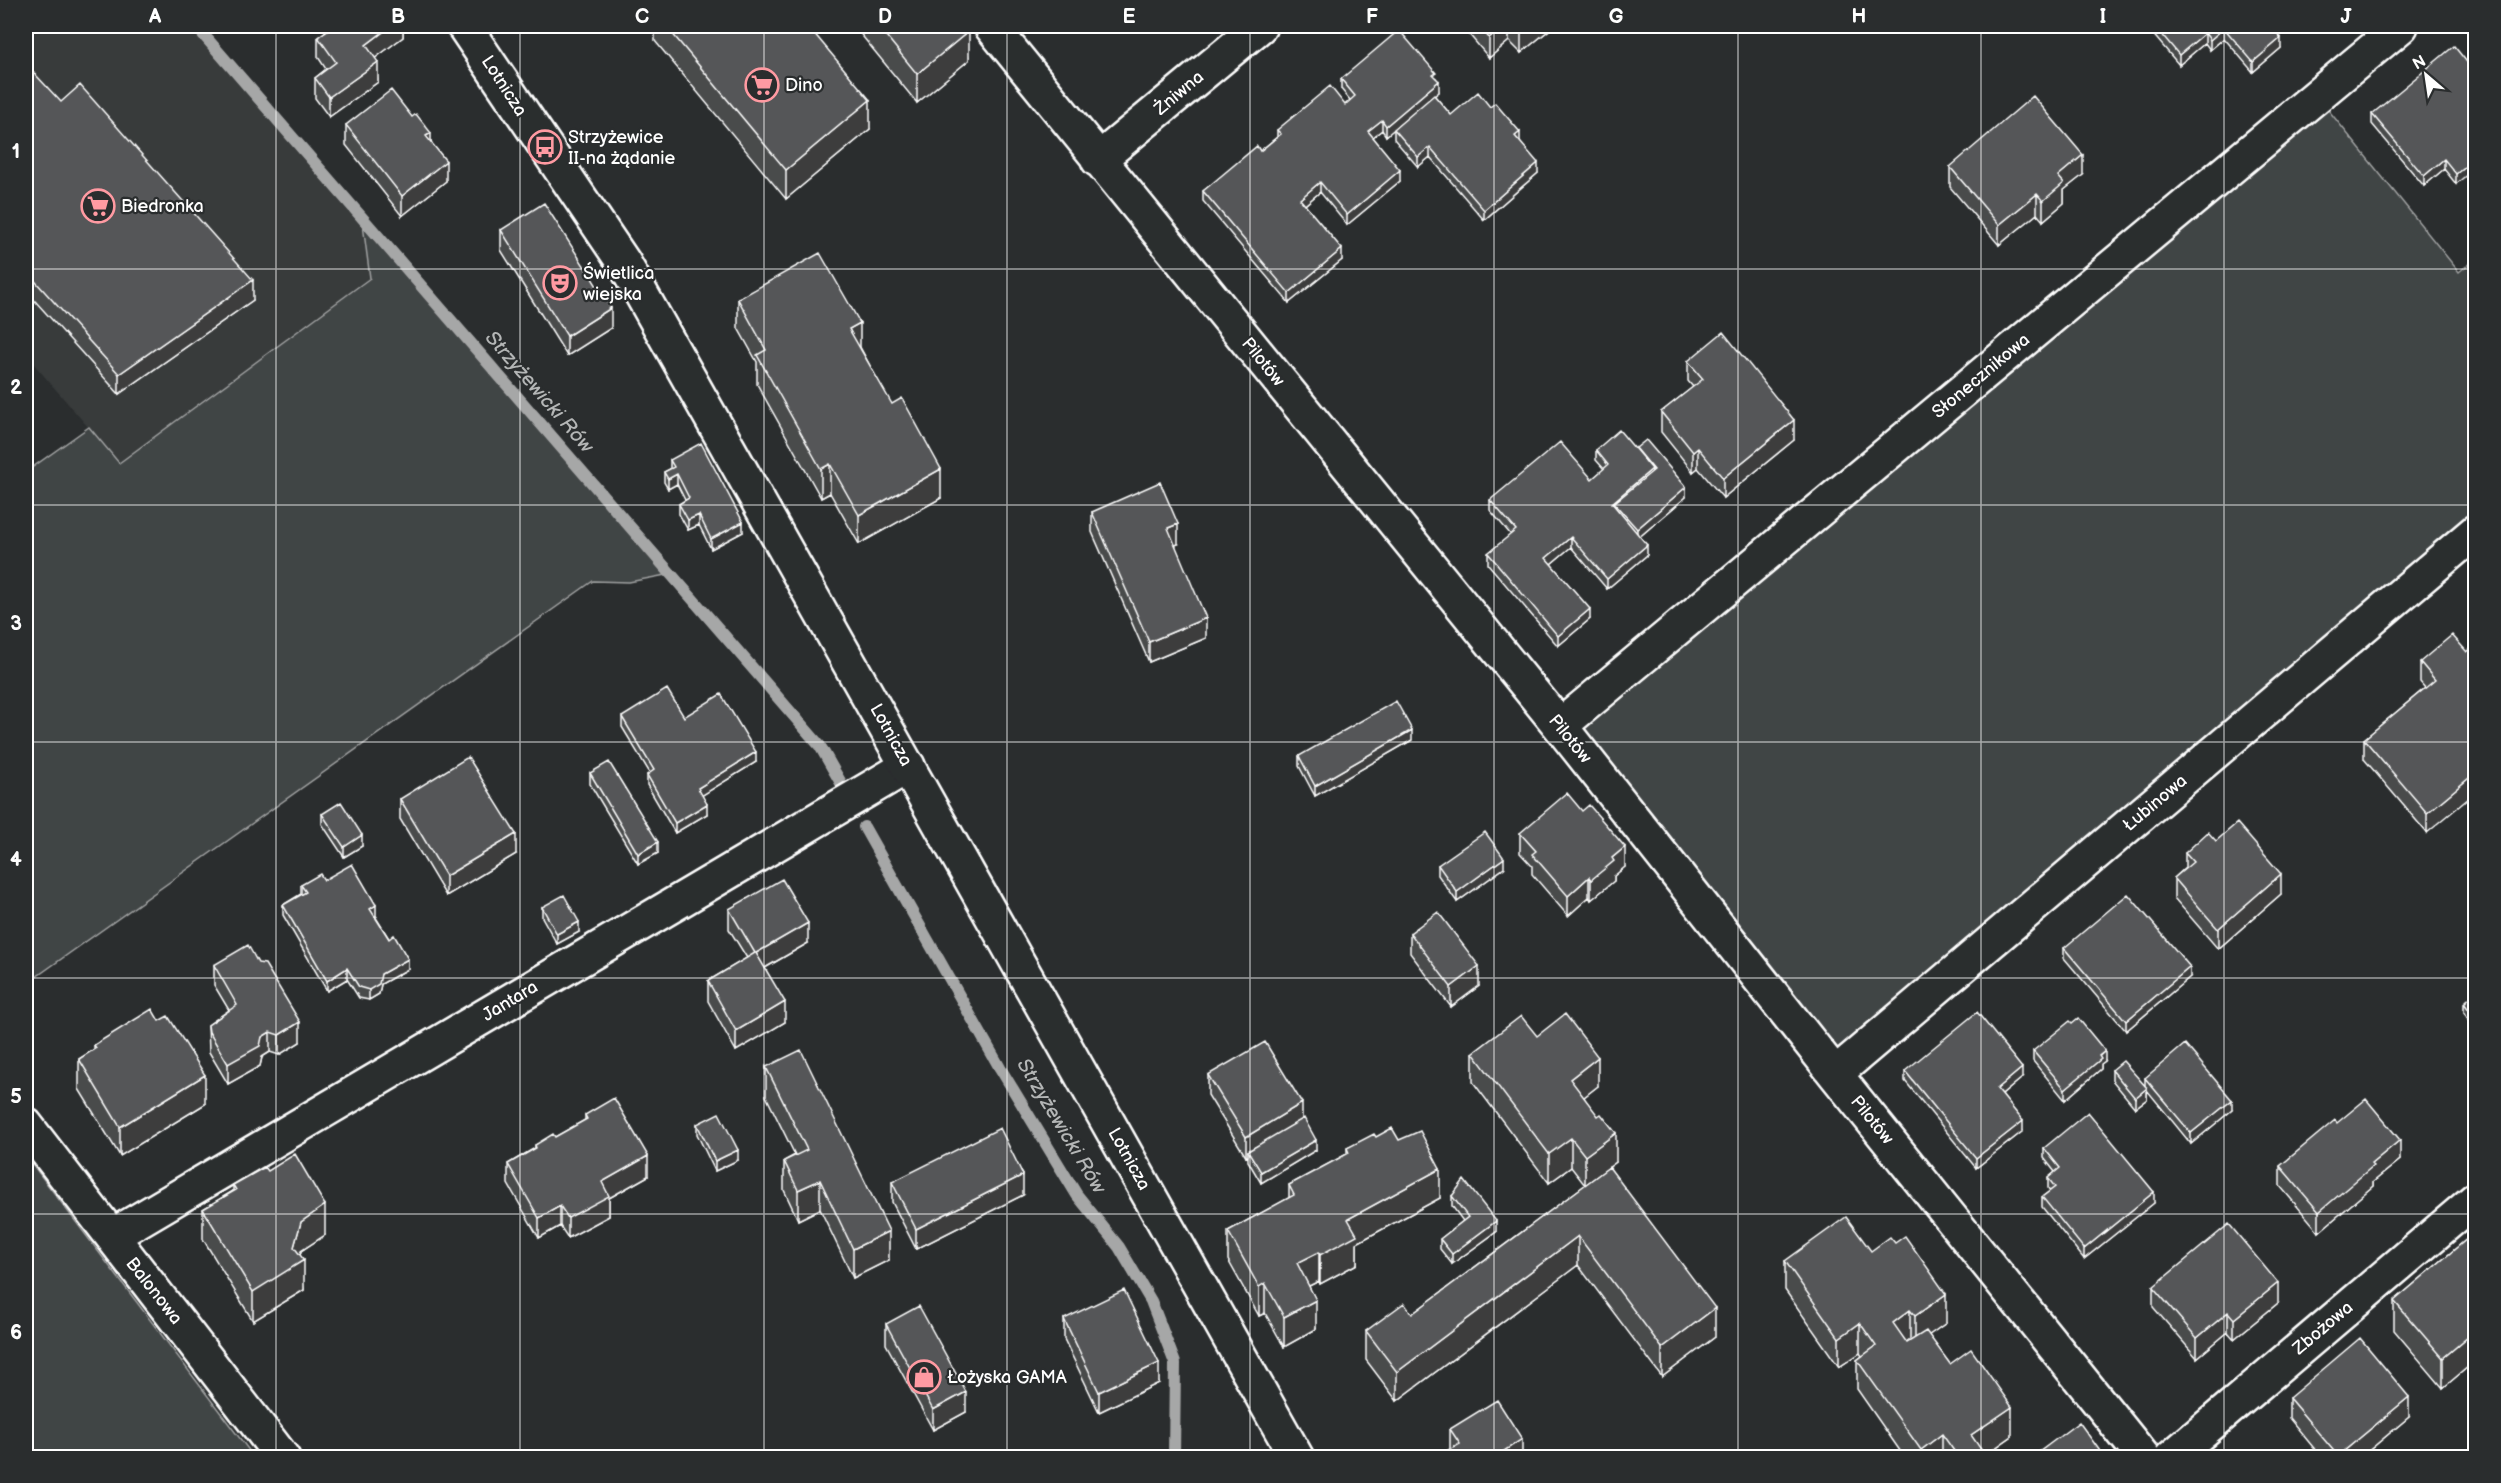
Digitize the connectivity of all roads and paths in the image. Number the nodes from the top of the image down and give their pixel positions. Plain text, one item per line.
1 (464, 26) edge
2 (991, 26) edge
3 (1260, 26) edge
4 (2401, 26) edge
5 (1098, 160) junction
6 (2475, 531) edge
7 (1560, 726) junction
8 (908, 766) junction
9 (1835, 1074) junction
10 (26, 1125) edge
11 (2475, 1199) edge
12 (112, 1236) junction
13 (282, 1458) edge
14 (1297, 1458) edge
15 (2144, 1458) edge
16 (2171, 1458) edge

1 - 8 street, Lotnicza
2 - 5 street, Pilotów
3 - 5 street, Żniwna
4 - 7 street, Słonecznikowa
5 - 7 street, Pilotów
6 - 9 street, Łubinowa
7 - 9 street, Pilotów
8 - 12 street, Jantara
8 - 14 street, Lotnicza
9 - 15 street, Pilotów
10 - 12 street, Balonowa
11 - 16 street, Zbożowa
12 - 13 street, Balonowa

